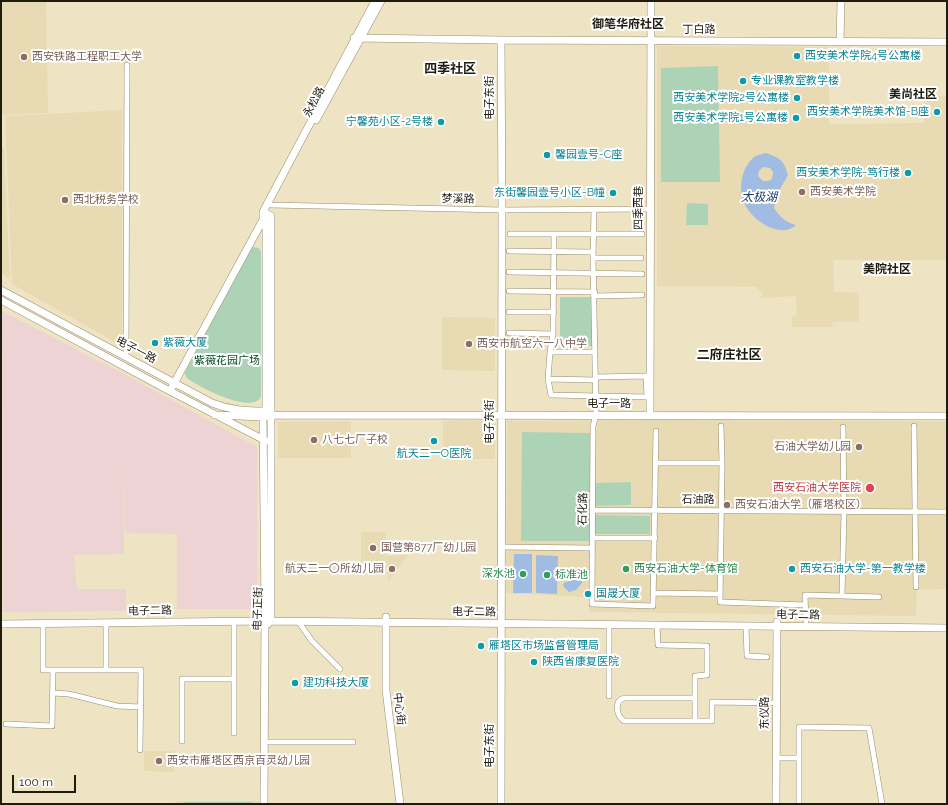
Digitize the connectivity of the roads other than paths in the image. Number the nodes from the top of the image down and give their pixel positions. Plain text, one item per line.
1 (375, 1) edge
2 (381, 1) edge
3 (651, 1) edge
4 (841, 1) edge
5 (357, 39) junction
6 (501, 40) junction
7 (650, 41) junction
8 (840, 42) junction
9 (947, 42) edge
10 (127, 65) dead end
11 (269, 204) junction
12 (650, 209) junction
13 (502, 210) junction
14 (594, 210) junction
15 (264, 214) junction
16 (510, 234) dead end
17 (554, 234) junction
18 (593, 234) junction
19 (642, 234) dead end
20 (509, 251) dead end
21 (554, 251) junction
22 (593, 252) junction
23 (593, 258) junction
24 (642, 258) dead end
25 (509, 272) dead end
26 (554, 272) junction
27 (594, 273) junction
28 (642, 274) dead end
29 (1, 290) edge
30 (509, 291) dead end
31 (554, 292) junction
32 (595, 294) junction
33 (642, 295) dead end
34 (1, 300) edge
35 (509, 312) dead end
36 (554, 312) junction
37 (509, 333) dead end
38 (553, 334) junction
39 (550, 352) junction
40 (595, 352) junction
41 (126, 356) junction
42 (596, 378) junction
43 (548, 379) junction
44 (175, 383) junction
45 (170, 391) junction
46 (596, 395) junction
47 (267, 414) junction
48 (215, 415) junction
49 (501, 415) junction
50 (596, 415) junction
51 (650, 415) junction
52 (947, 416) edge
53 (722, 426) dead end
54 (914, 426) dead end
55 (843, 427) dead end
56 (656, 431) dead end
57 (267, 441) junction
58 (655, 462) junction
59 (722, 464) junction
60 (593, 510) junction
61 (654, 510) junction
62 (722, 510) junction
63 (844, 511) junction
64 (916, 511) junction
65 (947, 512) edge
66 (592, 538) junction
67 (655, 538) junction
68 (502, 547) junction
69 (592, 548) junction
70 (916, 587) dead end
71 (653, 593) junction
72 (720, 594) junction
73 (842, 596) junction
74 (879, 597) dead end
75 (805, 605) junction
76 (267, 619) junction
77 (1, 620) edge
78 (386, 620) junction
79 (234, 621) junction
80 (298, 621) junction
81 (501, 621) junction
82 (106, 622) junction
83 (806, 622) junction
84 (43, 623) junction
85 (947, 623) edge
86 (1, 624) edge
87 (609, 624) junction
88 (779, 624) junction
89 (657, 625) junction
90 (746, 626) junction
91 (947, 628) edge
92 (767, 657) dead end
93 (340, 669) dead end
94 (53, 670) junction
95 (106, 670) junction
96 (234, 679) junction
97 (52, 693) junction
98 (609, 696) dead end
99 (695, 698) junction
100 (776, 702) junction
101 (141, 707) junction
102 (695, 721) junction
103 (6, 724) dead end
104 (234, 733) dead end
105 (182, 741) dead end
106 (269, 742) junction
107 (353, 742) dead end
108 (140, 750) dead end
109 (780, 758) junction
110 (799, 758) junction
111 (264, 804) edge
112 (269, 804) edge
113 (400, 804) edge
114 (501, 804) edge
115 (776, 804) edge
116 (780, 804) edge
117 (799, 804) edge
118 (882, 804) edge

1 - 5 main road, 永松路
2 - 5 main road, 永松路
3 - 7 main road, 四季西巷
4 - 8 main road
5 - 6 main road, 丁白路
5 - 11 main road, 永松路
6 - 7 main road, 丁白路
6 - 13 main road, 电子东街
7 - 8 main road, 丁白路
7 - 12 main road, 四季西巷
8 - 9 main road, 丁白路
10 - 41 street
11 - 13 street, 梦溪路
11 - 15 main road, 永松路
12 - 14 street, 梦溪路
12 - 51 main road, 四季西巷
13 - 14 street, 梦溪路
13 - 49 main road, 电子东街
14 - 18 street, 石化路
15 - 44 main road, 永松路
15 - 47 main road
16 - 17 street
17 - 18 street
17 - 21 street
18 - 19 street
18 - 22 street, 石化路
20 - 21 street
21 - 22 street
21 - 26 street
22 - 23 street, 石化路
23 - 24 street
23 - 27 street, 石化路
25 - 26 street
26 - 27 street
26 - 31 street
27 - 28 street
27 - 32 street, 石化路
29 - 41 main road, 电子一路
30 - 31 street
31 - 32 street
31 - 36 street
32 - 33 street
32 - 40 street, 石化路
34 - 45 main road, 电子一路
35 - 36 street
36 - 38 street
37 - 38 street
38 - 39 street
39 - 40 street
39 - 43 street
40 - 42 street, 石化路
41 - 44 main road, 电子一路
42 - 43 street
42 - 46 street, 石化路
42 - 46 street
43 - 46 street
44 - 45 main road, 永松路
44 - 47 main road, 电子一路
45 - 48 main road, 电子一路
46 - 50 street, 石化路
47 - 48 main road, 电子一路
47 - 49 main road, 电子一路
47 - 57 main road, 电子正街
48 - 57 main road, 电子一路
49 - 50 main road, 电子一路
49 - 68 main road, 电子东街
50 - 51 main road, 电子一路
50 - 60 street, 石化路
51 - 52 main road, 电子一路
53 - 59 street
54 - 64 street
55 - 63 street
56 - 58 street
57 - 76 main road, 电子正街
58 - 59 street
58 - 61 street
59 - 62 street
60 - 61 street, 石油路
60 - 66 street, 石化路
61 - 62 street, 石油路
61 - 67 street
62 - 63 street, 石油路
62 - 72 street
63 - 64 street, 石油路
63 - 73 street
64 - 65 street, 石油路
64 - 70 street
66 - 67 street
66 - 69 street, 石化路
67 - 71 street
68 - 69 street
68 - 81 main road, 电子东街
69 - 71 street, 石化路
71 - 72 street
72 - 75 street
73 - 74 street
73 - 75 street
75 - 83 street
76 - 77 main road, 电子二路
76 - 78 main road, 电子二路
76 - 79 main road, 电子二路
76 - 80 main road, 电子二路
76 - 106 main road, 电子正街
76 - 111 main road, 电子正街
78 - 80 main road, 电子二路
78 - 81 main road, 电子二路
78 - 113 main road, 中心街
79 - 82 main road, 电子二路
79 - 96 street
80 - 93 street
81 - 87 main road, 电子二路
81 - 88 main road, 电子二路
81 - 114 main road, 电子东街
82 - 84 main road, 电子二路
82 - 95 street
83 - 85 main road, 电子二路
83 - 88 main road, 电子二路
84 - 86 main road, 电子二路
84 - 94 street
87 - 89 main road, 电子二路
87 - 98 street
88 - 90 main road, 电子二路
88 - 91 main road, 电子二路
88 - 100 main road, 东仪路
88 - 109 main road, 东仪路
89 - 90 main road, 电子二路
89 - 99 street
90 - 92 street
94 - 95 street
94 - 97 street
95 - 101 street
96 - 104 street
96 - 105 street
97 - 101 street
97 - 103 street
99 - 102 street
99 - 102 street
100 - 102 street
100 - 115 main road, 东仪路
101 - 108 street
106 - 107 street
106 - 112 main road, 电子正街
109 - 110 street
109 - 116 main road, 东仪路
110 - 117 street
110 - 118 street

